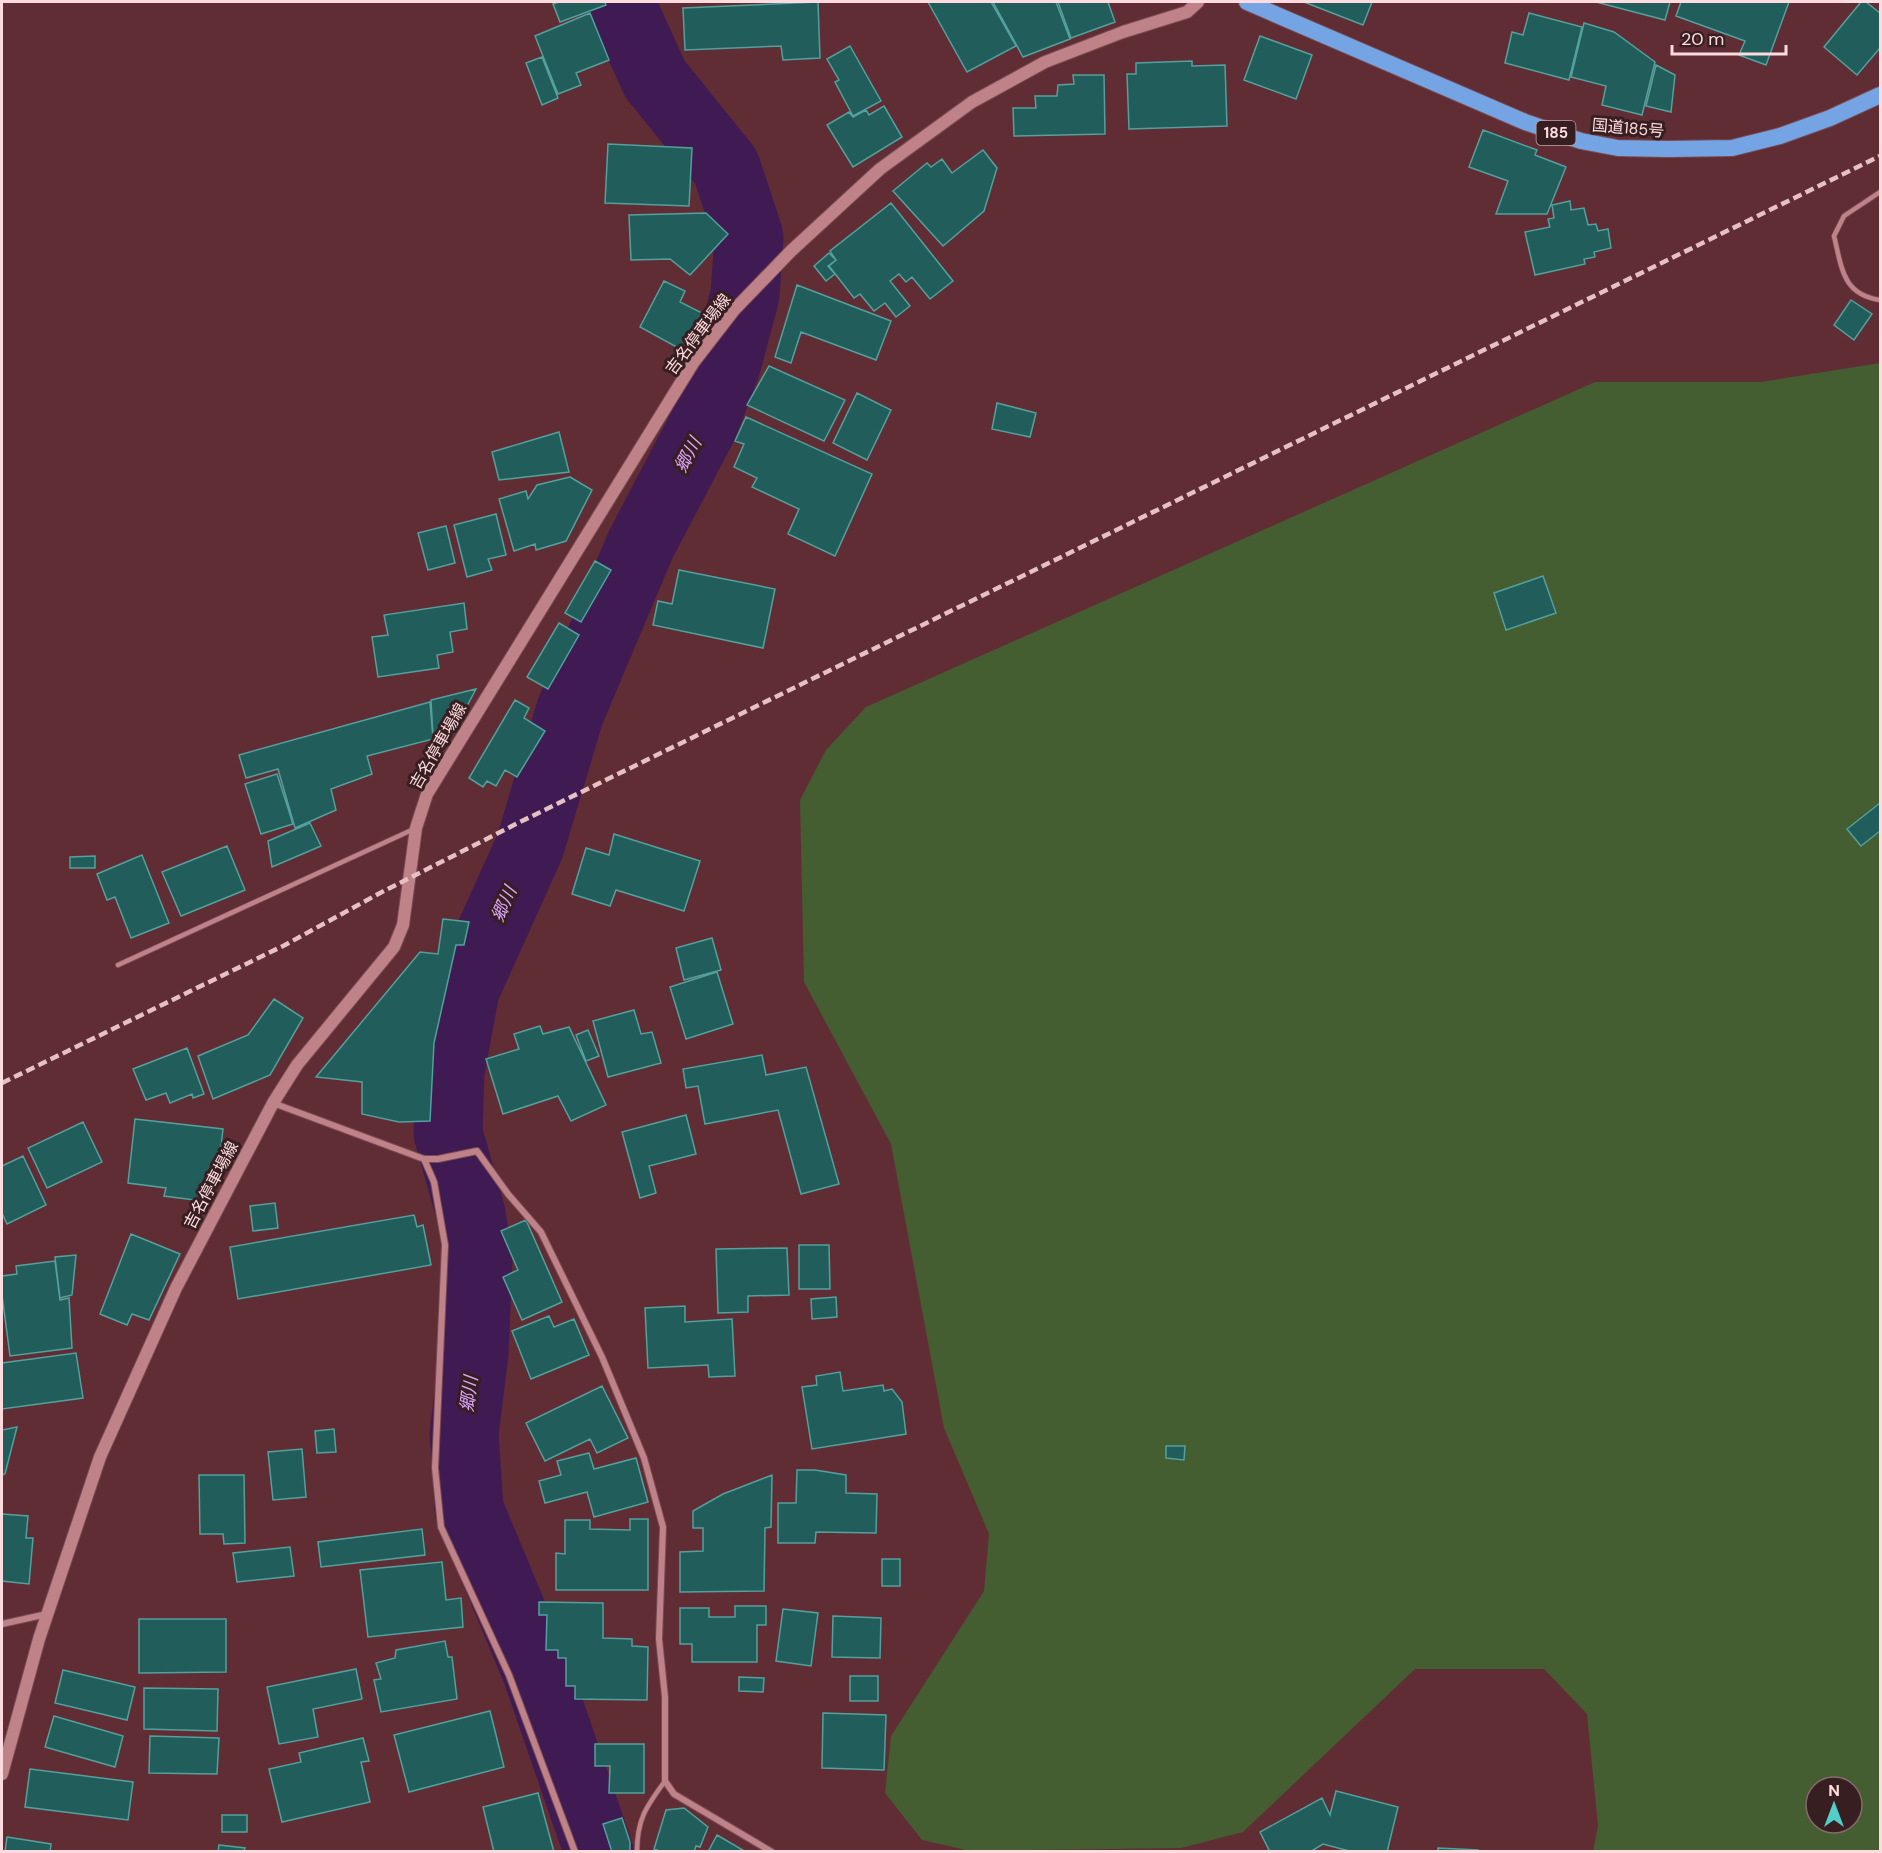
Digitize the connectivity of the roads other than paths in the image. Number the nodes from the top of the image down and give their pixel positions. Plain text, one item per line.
1 (1198, 2) edge
2 (1247, 2) edge
3 (1881, 95) edge
4 (1881, 192) edge
5 (1881, 300) edge
6 (416, 828) junction
7 (118, 965) dead end
8 (273, 1103) junction
9 (424, 1159) junction
10 (47, 1614) junction
11 (2, 1624) edge
12 (2, 1774) edge
13 (665, 1781) junction
14 (575, 1851) edge
15 (637, 1851) edge
16 (772, 1851) edge

1 - 6 main road, 吉名停車場線
2 - 3 highway, 国道185号 / 185
4 - 5 lane
6 - 7 lane
6 - 8 main road, 吉名停車場線
8 - 9 street
8 - 10 main road, 吉名停車場線
9 - 13 street
9 - 14 street
10 - 11 street
10 - 12 main road, 吉名停車場線
13 - 15 lane
13 - 16 street

